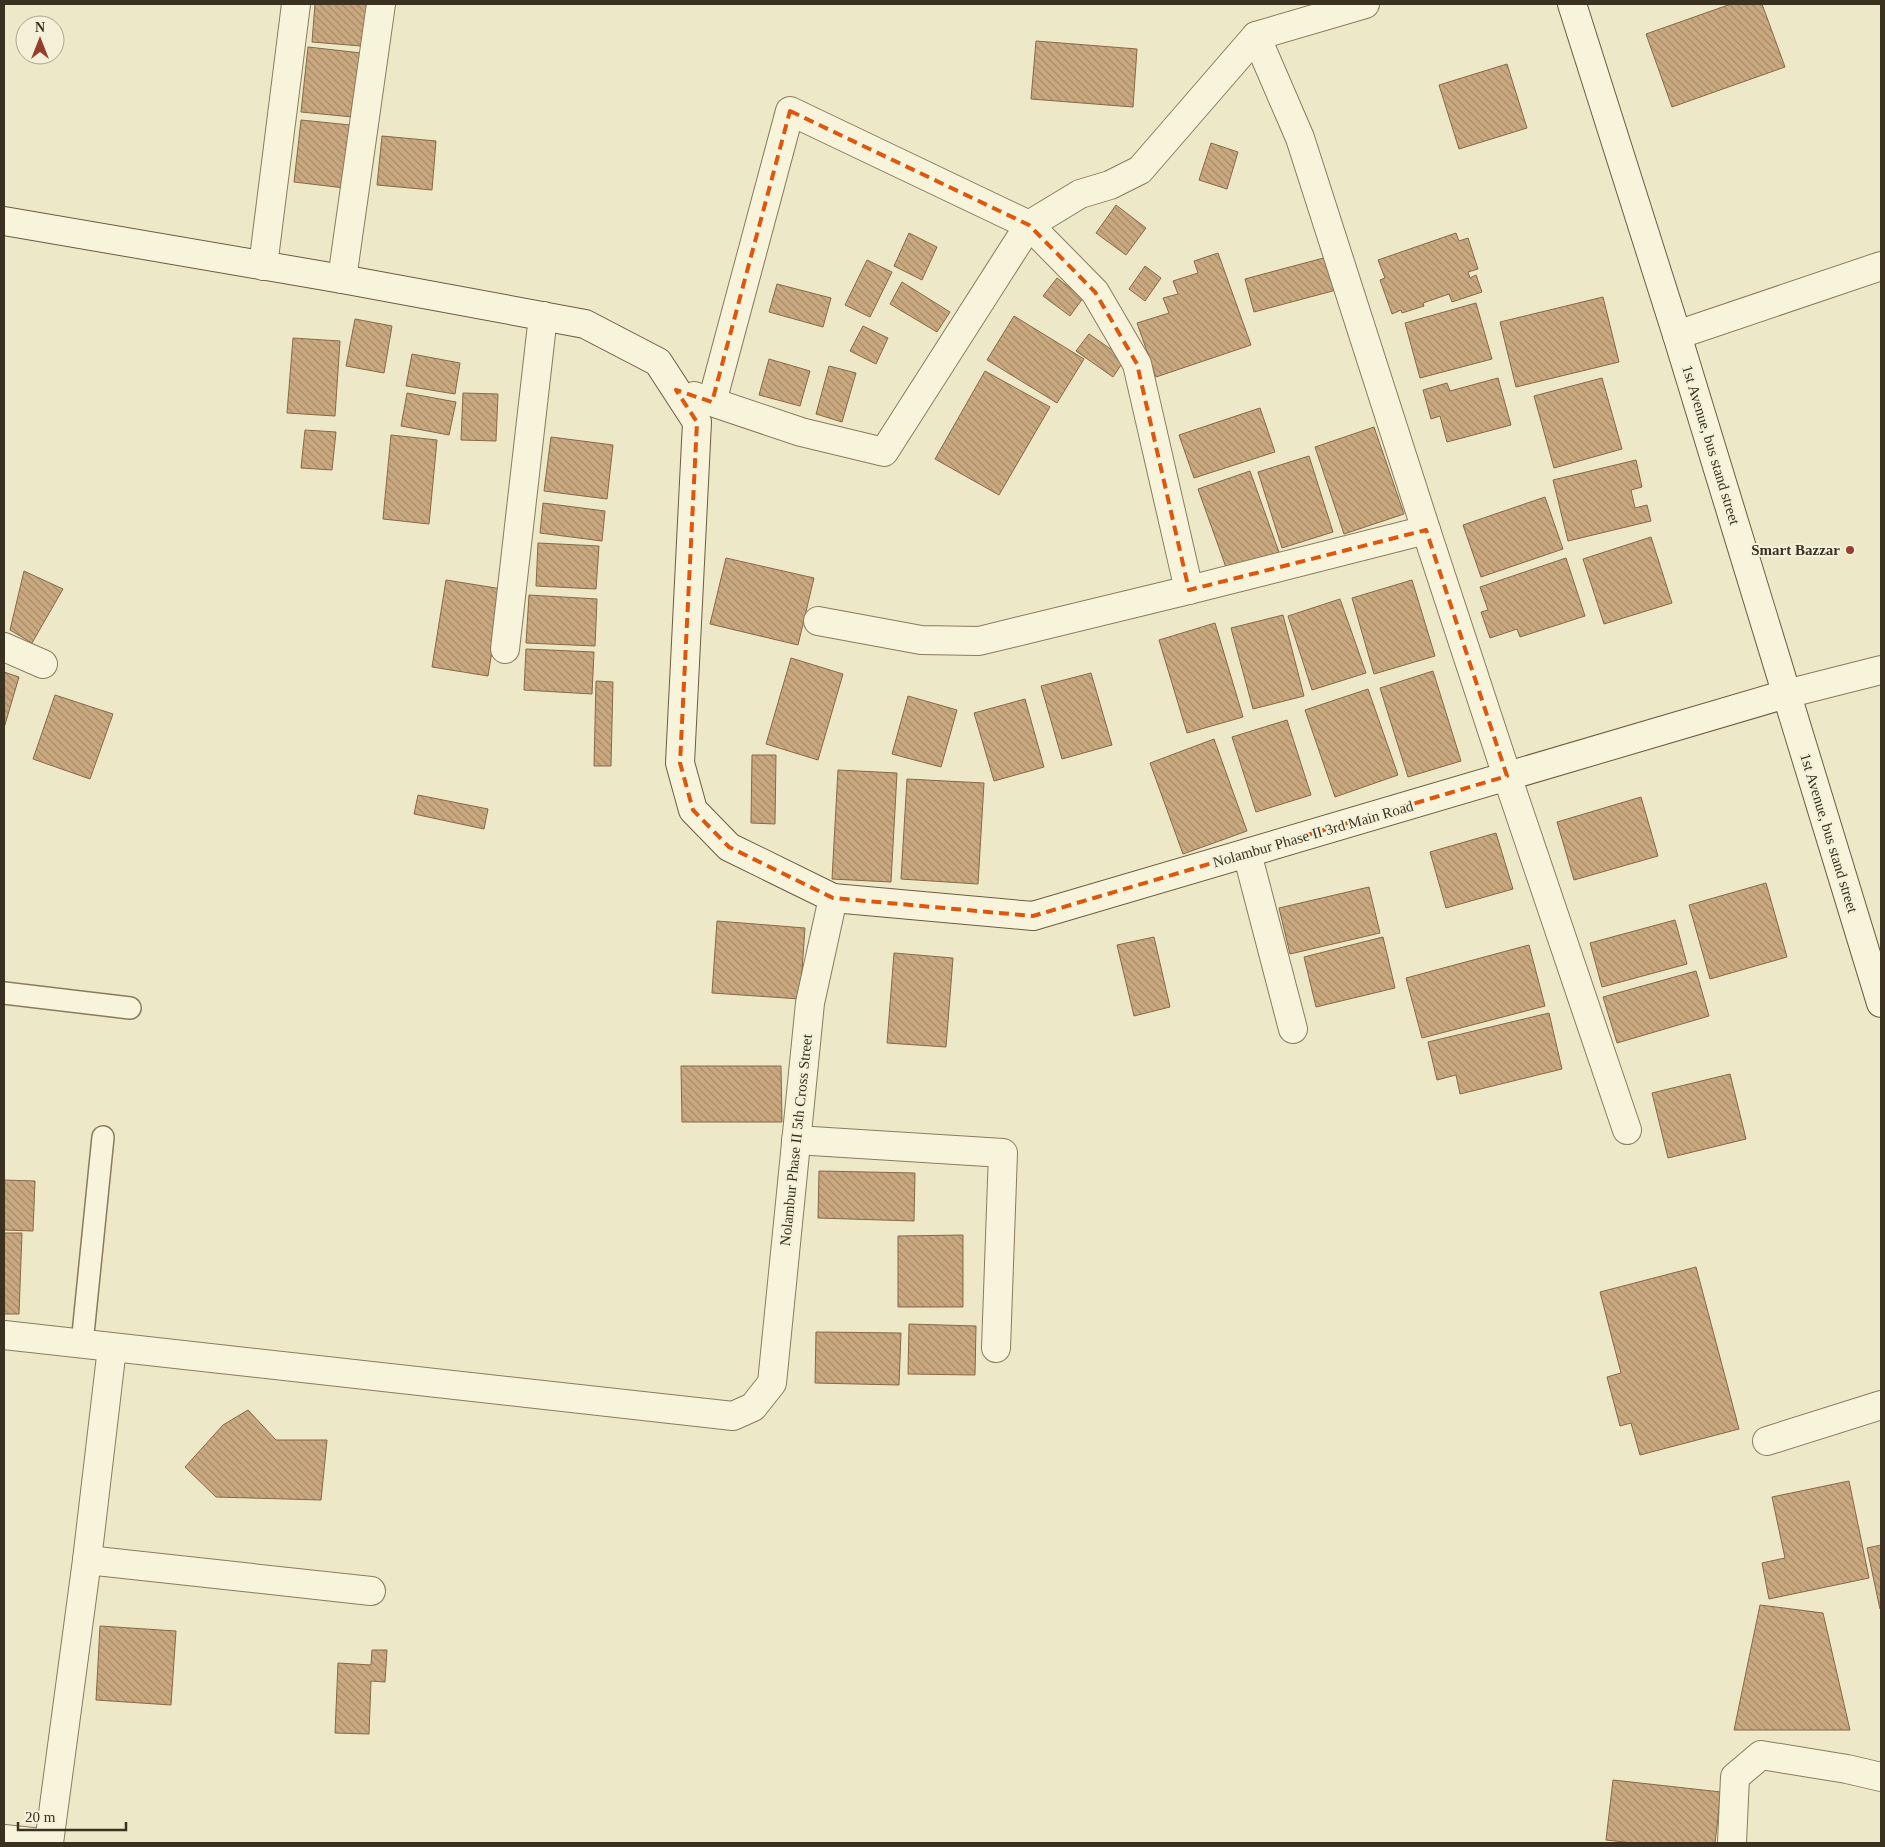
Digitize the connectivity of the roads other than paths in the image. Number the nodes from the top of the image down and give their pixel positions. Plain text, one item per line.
1 (296, 4) edge
2 (381, 4) edge
3 (1365, 4) edge
4 (1572, 4) edge
5 (1256, 36) junction
6 (4, 221) edge
7 (1028, 225) junction
8 (263, 266) junction
9 (1881, 266) edge
10 (342, 279) junction
11 (543, 316) junction
12 (1678, 335) junction
13 (676, 390) junction
14 (712, 402) junction
15 (1426, 530) junction
16 (1189, 590) junction
17 (818, 621) dead end
18 (4, 647) edge
19 (505, 649) dead end
20 (43, 664) dead end
21 (1881, 670) edge
22 (1786, 694) junction
23 (1507, 776) junction
24 (1247, 853) junction
25 (833, 898) junction
26 (4, 993) edge
27 (1881, 1003) edge
28 (130, 1008) dead end
29 (1293, 1029) dead end
30 (1627, 1130) dead end
31 (103, 1137) dead end
32 (796, 1140) junction
33 (4, 1335) edge
34 (82, 1344) junction
35 (112, 1348) junction
36 (996, 1348) dead end
37 (1881, 1405) edge
38 (1767, 1441) dead end
39 (87, 1560) junction
40 (372, 1591) dead end
41 (1881, 1777) edge
42 (4, 1839) edge
43 (42, 1843) edge
44 (49, 1843) edge
45 (1732, 1843) edge

1 - 8 street
2 - 10 street
3 - 5 street
4 - 12 street, 1st Avenue, bus stand street
5 - 7 street
5 - 15 street
6 - 8 street
7 - 14 street
7 - 14 street
7 - 16 street
8 - 10 street
9 - 12 street
10 - 11 street
11 - 13 street
11 - 19 street
12 - 22 street, 1st Avenue, bus stand street
13 - 14 street
13 - 25 street
15 - 16 street
15 - 23 street
16 - 17 street
18 - 20 street
21 - 22 street, Nolambur Phase II 3rd Main Road
22 - 23 street, Nolambur Phase II 3rd Main Road
22 - 27 street, 1st Avenue, bus stand street
23 - 24 street, Nolambur Phase II 3rd Main Road
23 - 30 street
24 - 25 street, Nolambur Phase II 3rd Main Road
24 - 29 street
25 - 32 street, Nolambur Phase II 5th Cross Street
26 - 28 lane
31 - 34 lane
32 - 35 street, Nolambur Phase II 5th Cross Street
32 - 36 street
33 - 34 street
34 - 35 street
35 - 39 street
37 - 38 street
39 - 40 street
39 - 44 street
41 - 45 street
42 - 43 street

